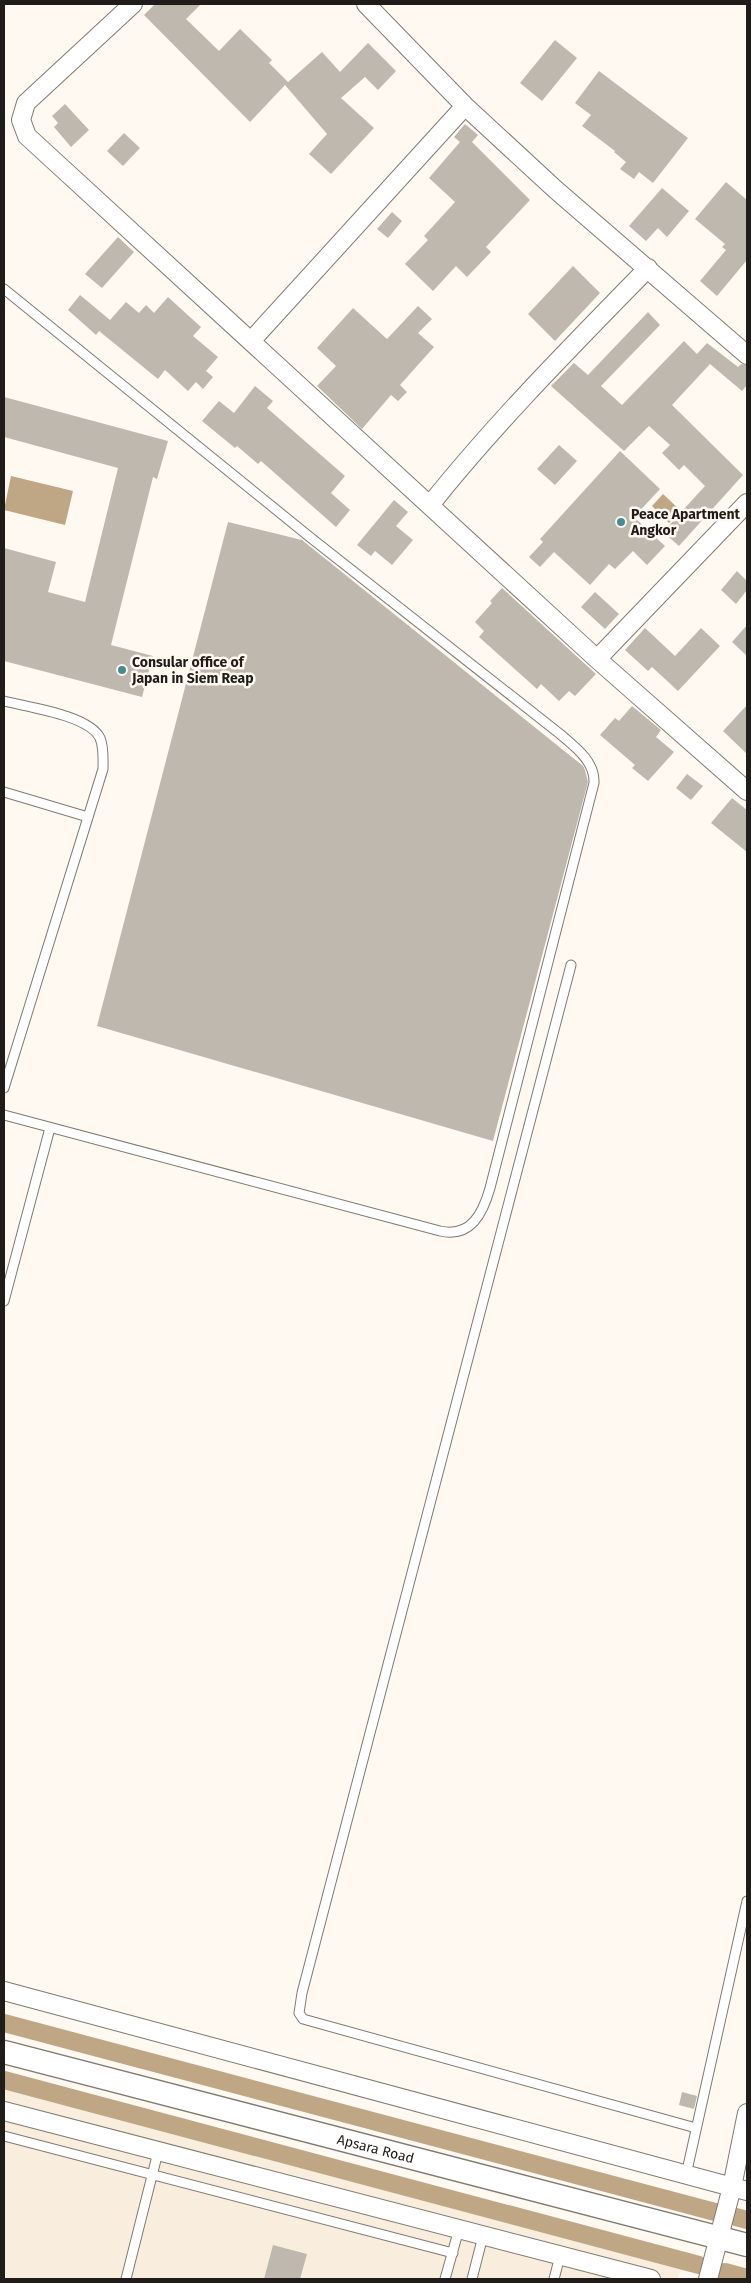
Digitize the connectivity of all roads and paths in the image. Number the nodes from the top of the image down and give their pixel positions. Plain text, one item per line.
1 (133, 4) edge
2 (366, 4) edge
3 (465, 106) junction
4 (648, 268) junction
5 (4, 289) edge
6 (251, 341) junction
7 (747, 355) edge
8 (747, 504) edge
9 (430, 505) junction
10 (597, 659) junction
11 (4, 701) edge
12 (747, 791) edge
13 (4, 792) edge
14 (88, 816) junction
15 (571, 965) dead end
16 (4, 1088) edge
17 (4, 1115) edge
18 (50, 1128) junction
19 (4, 1301) edge
20 (747, 1901) edge
21 (4, 1991) edge
22 (4, 2052) edge
23 (4, 2112) edge
24 (747, 2113) edge
25 (696, 2128) junction
26 (4, 2136) edge
27 (158, 2152) junction
28 (153, 2174) junction
29 (686, 2174) junction
30 (740, 2189) edge
31 (459, 2229) junction
32 (483, 2236) junction
33 (719, 2238) junction
34 (747, 2245) edge
35 (452, 2252) junction
36 (560, 2256) junction
37 (126, 2279) edge
38 (445, 2279) edge
39 (472, 2279) edge
40 (554, 2279) edge
41 (646, 2279) edge
42 (708, 2279) edge

1 - 6 street
2 - 3 street
3 - 4 street
3 - 6 street
4 - 7 street
4 - 9 street
5 - 18 lane
6 - 9 street
8 - 10 street
9 - 10 street
10 - 12 street
11 - 14 lane
13 - 14 lane
14 - 16 lane
15 - 25 lane
17 - 18 lane
18 - 19 lane
20 - 25 lane
21 - 29 street
22 - 33 street, Apsara Road
23 - 27 street
24 - 30 street
25 - 29 lane
26 - 28 lane
27 - 28 lane
27 - 31 street
28 - 35 lane
28 - 37 lane
29 - 30 street
30 - 33 street
31 - 32 street
31 - 35 lane
32 - 36 street
32 - 39 lane
33 - 34 street, Apsara Road
33 - 42 street
35 - 38 lane
36 - 40 lane
36 - 41 street

